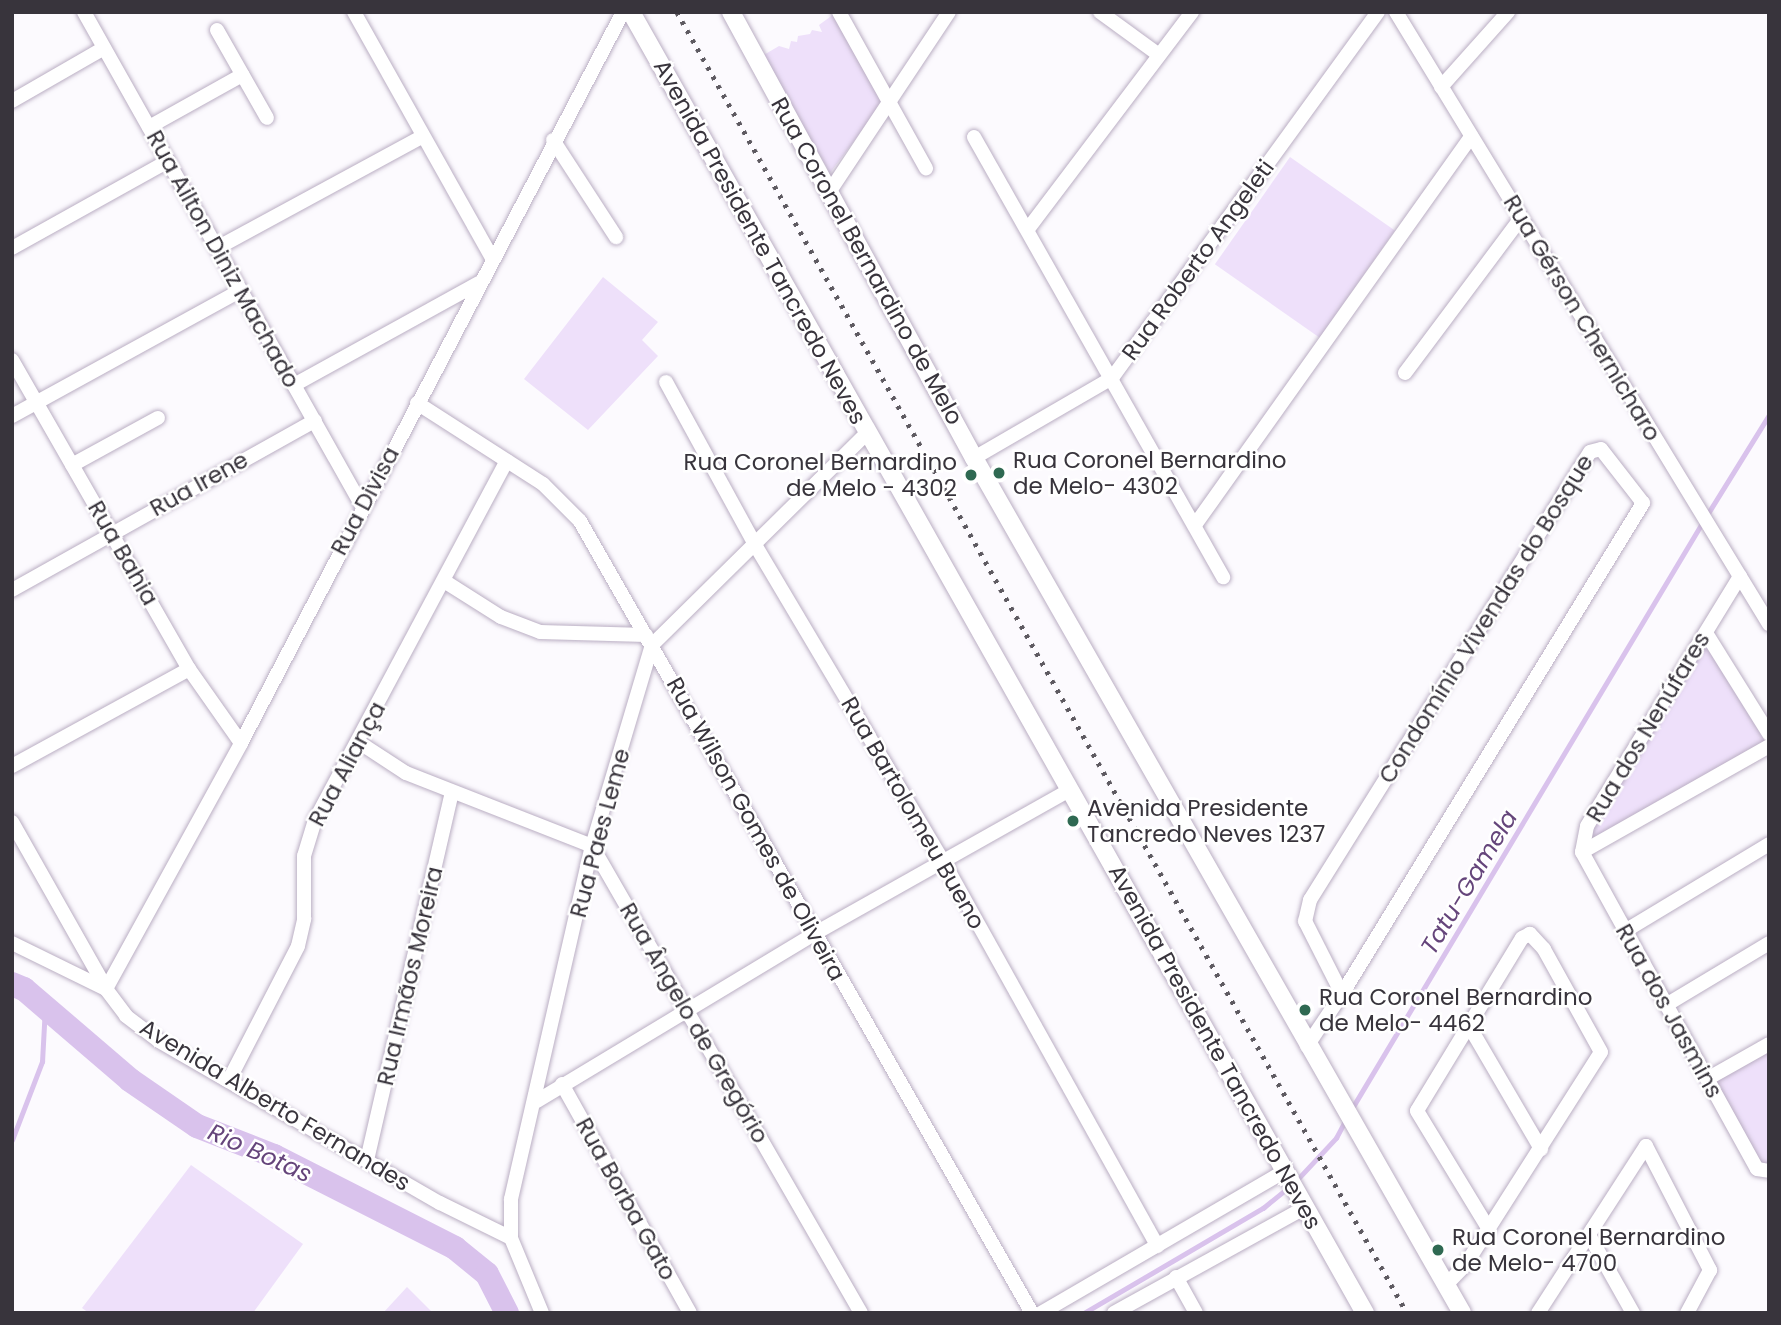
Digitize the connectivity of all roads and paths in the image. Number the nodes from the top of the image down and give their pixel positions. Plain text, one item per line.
1 (84, 12) edge
2 (354, 12) edge
3 (623, 12) edge
4 (631, 12) edge
5 (731, 12) edge
6 (839, 12) edge
7 (949, 12) edge
8 (1100, 12) edge
9 (1192, 12) edge
10 (1378, 12) edge
11 (1396, 12) edge
12 (1508, 12) edge
13 (217, 30) dead end
14 (104, 48) junction
15 (1159, 55) junction
16 (242, 75) junction
17 (1441, 87) junction
18 (892, 100) junction
19 (12, 101) edge
20 (267, 118) dead end
21 (149, 127) junction
22 (423, 136) junction
23 (1471, 136) junction
24 (975, 137) dead end
25 (553, 140) junction
26 (168, 161) junction
27 (926, 168) dead end
28 (830, 191) junction
29 (1521, 218) junction
30 (1028, 229) junction
31 (616, 237) dead end
32 (12, 248) edge
33 (217, 248) junction
34 (492, 258) junction
35 (479, 283) junction
36 (241, 290) junction
37 (12, 359) edge
38 (1405, 373) dead end
39 (1112, 378) junction
40 (666, 382) dead end
41 (294, 385) junction
42 (36, 402) junction
43 (417, 403) junction
44 (12, 416) edge
45 (159, 418) dead end
46 (314, 421) junction
47 (868, 432) junction
48 (974, 458) junction
49 (507, 461) junction
50 (72, 465) junction
51 (362, 506) junction
52 (1195, 526) junction
53 (111, 533) junction
54 (754, 542) junction
55 (1740, 576) junction
56 (1223, 577) dead end
57 (444, 581) junction
58 (12, 590) edge
59 (1769, 624) edge
60 (1706, 633) junction
61 (649, 640) junction
62 (189, 668) junction
63 (1769, 734) edge
64 (241, 743) junction
65 (360, 743) junction
66 (1769, 746) edge
67 (12, 766) edge
68 (1070, 790) junction
69 (452, 793) junction
70 (12, 822) edge
71 (1769, 844) edge
72 (592, 846) junction
73 (1581, 852) junction
74 (942, 859) junction
75 (1625, 931) junction
76 (814, 934) junction
77 (12, 943) edge
78 (1769, 943) edge
79 (106, 989) junction
80 (1342, 994) junction
81 (1666, 1005) junction
82 (686, 1009) junction
83 (1468, 1024) junction
84 (1769, 1044) edge
85 (1307, 1046) junction
86 (230, 1078) junction
87 (1707, 1079) junction
88 (562, 1084) junction
89 (537, 1101) junction
90 (1541, 1149) junction
91 (368, 1160) junction
92 (1763, 1170) edge
93 (1287, 1174) junction
94 (1305, 1205) junction
95 (1488, 1228) junction
96 (1589, 1235) junction
97 (510, 1238) junction
98 (1157, 1246) junction
99 (1176, 1277) junction
100 (1446, 1285) junction
101 (542, 1313) edge
102 (690, 1313) edge
103 (861, 1313) edge
104 (1032, 1313) edge
105 (1041, 1313) edge
106 (1114, 1313) edge
107 (1196, 1313) edge
108 (1365, 1313) edge
109 (1462, 1313) edge
110 (1538, 1313) edge
111 (1633, 1313) edge
112 (1687, 1313) edge

1 - 14 street, Rua Ailton Diniz Machado
2 - 22 street
3 - 25 street, Rua Divisa
4 - 47 main road, Avenida Presidente Tancredo Neves
5 - 28 main road, Rua Coronel Bernardino de Melo
6 - 18 street
7 - 18 street
8 - 15 street
9 - 15 street
10 - 39 street, Rua Roberto Angeleti
11 - 17 street, Rua Gérson Chernicharo
12 - 17 street
13 - 16 street
14 - 19 street
14 - 21 street, Rua Ailton Diniz Machado
15 - 30 street
16 - 20 street
16 - 21 street
17 - 23 street, Rua Gérson Chernicharo
18 - 27 street
18 - 28 street
21 - 26 street, Rua Ailton Diniz Machado
22 - 33 street
22 - 34 street
23 - 29 street, Rua Gérson Chernicharo
23 - 52 street
24 - 30 street
25 - 31 street
25 - 34 street, Rua Divisa
26 - 32 street
26 - 33 street, Rua Ailton Diniz Machado
28 - 48 main road, Rua Coronel Bernardino de Melo
29 - 38 street
29 - 55 street, Rua Gérson Chernicharo
30 - 39 street
33 - 36 street, Rua Ailton Diniz Machado
34 - 35 street, Rua Divisa
35 - 41 street
35 - 43 street, Rua Divisa
36 - 41 street, Rua Ailton Diniz Machado
36 - 42 street
37 - 42 street, Rua Bahia
39 - 48 street, Rua Roberto Angeleti
39 - 52 street
40 - 54 street, Rua Bartolomeu Bueno
41 - 46 street, Rua Ailton Diniz Machado
42 - 44 street
42 - 50 street, Rua Bahia
43 - 49 street, Rua Wilson Gomes de Oliveira
43 - 51 street, Rua Divisa
45 - 50 street
46 - 51 street, Rua Ailton Diniz Machado
46 - 53 street, Rua Irene
47 - 54 street, Rua Paes Leme
47 - 68 main road, Avenida Presidente Tancredo Neves
48 - 85 main road, Rua Coronel Bernardino de Melo
49 - 57 street, Rua Aliança
49 - 61 street, Rua Wilson Gomes de Oliveira
50 - 53 street, Rua Bahia
51 - 64 street, Rua Divisa
52 - 56 street
53 - 58 street, Rua Irene
53 - 62 street, Rua Bahia
54 - 61 street, Rua Paes Leme
54 - 74 street, Rua Bartolomeu Bueno
55 - 59 street, Rua Gérson Chernicharo
55 - 60 street, Rua dos Nenúfares
57 - 61 street
57 - 65 street, Rua Aliança
60 - 63 street
60 - 73 street, Rua dos Nenúfares
61 - 72 street, Rua Paes Leme
61 - 76 street, Rua Wilson Gomes de Oliveira
62 - 64 street, Rua Bahia
62 - 67 street
64 - 79 street, Rua Divisa
65 - 69 street
65 - 86 street, Rua Aliança
66 - 73 street
68 - 74 street
68 - 93 main road, Avenida Presidente Tancredo Neves
69 - 72 street
69 - 91 street, Rua Irmãos Moreira
70 - 79 street
71 - 75 street
72 - 82 street, Rua Ângelo de Gregório
72 - 89 street, Rua Paes Leme
73 - 75 street, Rua dos Jasmins
74 - 76 street
74 - 98 street, Rua Bartolomeu Bueno
75 - 81 street, Rua dos Jasmins
76 - 82 street
76 - 104 street, Rua Wilson Gomes de Oliveira
77 - 79 street, Avenida Alberto Fernandes
78 - 81 street
79 - 86 street, Avenida Alberto Fernandes
80 - 80 street, Condomínio Vivendas do Bosque
80 - 85 street, Condomínio Vivendas do Bosque
81 - 87 street, Rua dos Jasmins
82 - 88 street
82 - 103 street, Rua Ângelo de Gregório
83 - 90 street
83 - 90 street
83 - 95 street
84 - 87 street
85 - 100 main road, Rua Coronel Bernardino de Melo
86 - 91 street, Avenida Alberto Fernandes
87 - 92 street, Rua dos Jasmins
88 - 89 street
88 - 102 street, Rua Borba Gato
89 - 97 street, Rua Paes Leme
90 - 95 street
91 - 97 street, Avenida Alberto Fernandes
93 - 94 main road, Avenida Presidente Tancredo Neves
93 - 98 street
94 - 99 street
94 - 108 main road, Avenida Presidente Tancredo Neves
95 - 100 street
96 - 110 street
96 - 111 street
96 - 112 street
97 - 101 street, Rua Paes Leme
98 - 105 street
99 - 106 street
99 - 107 street
100 - 109 main road, Rua Coronel Bernardino de Melo

